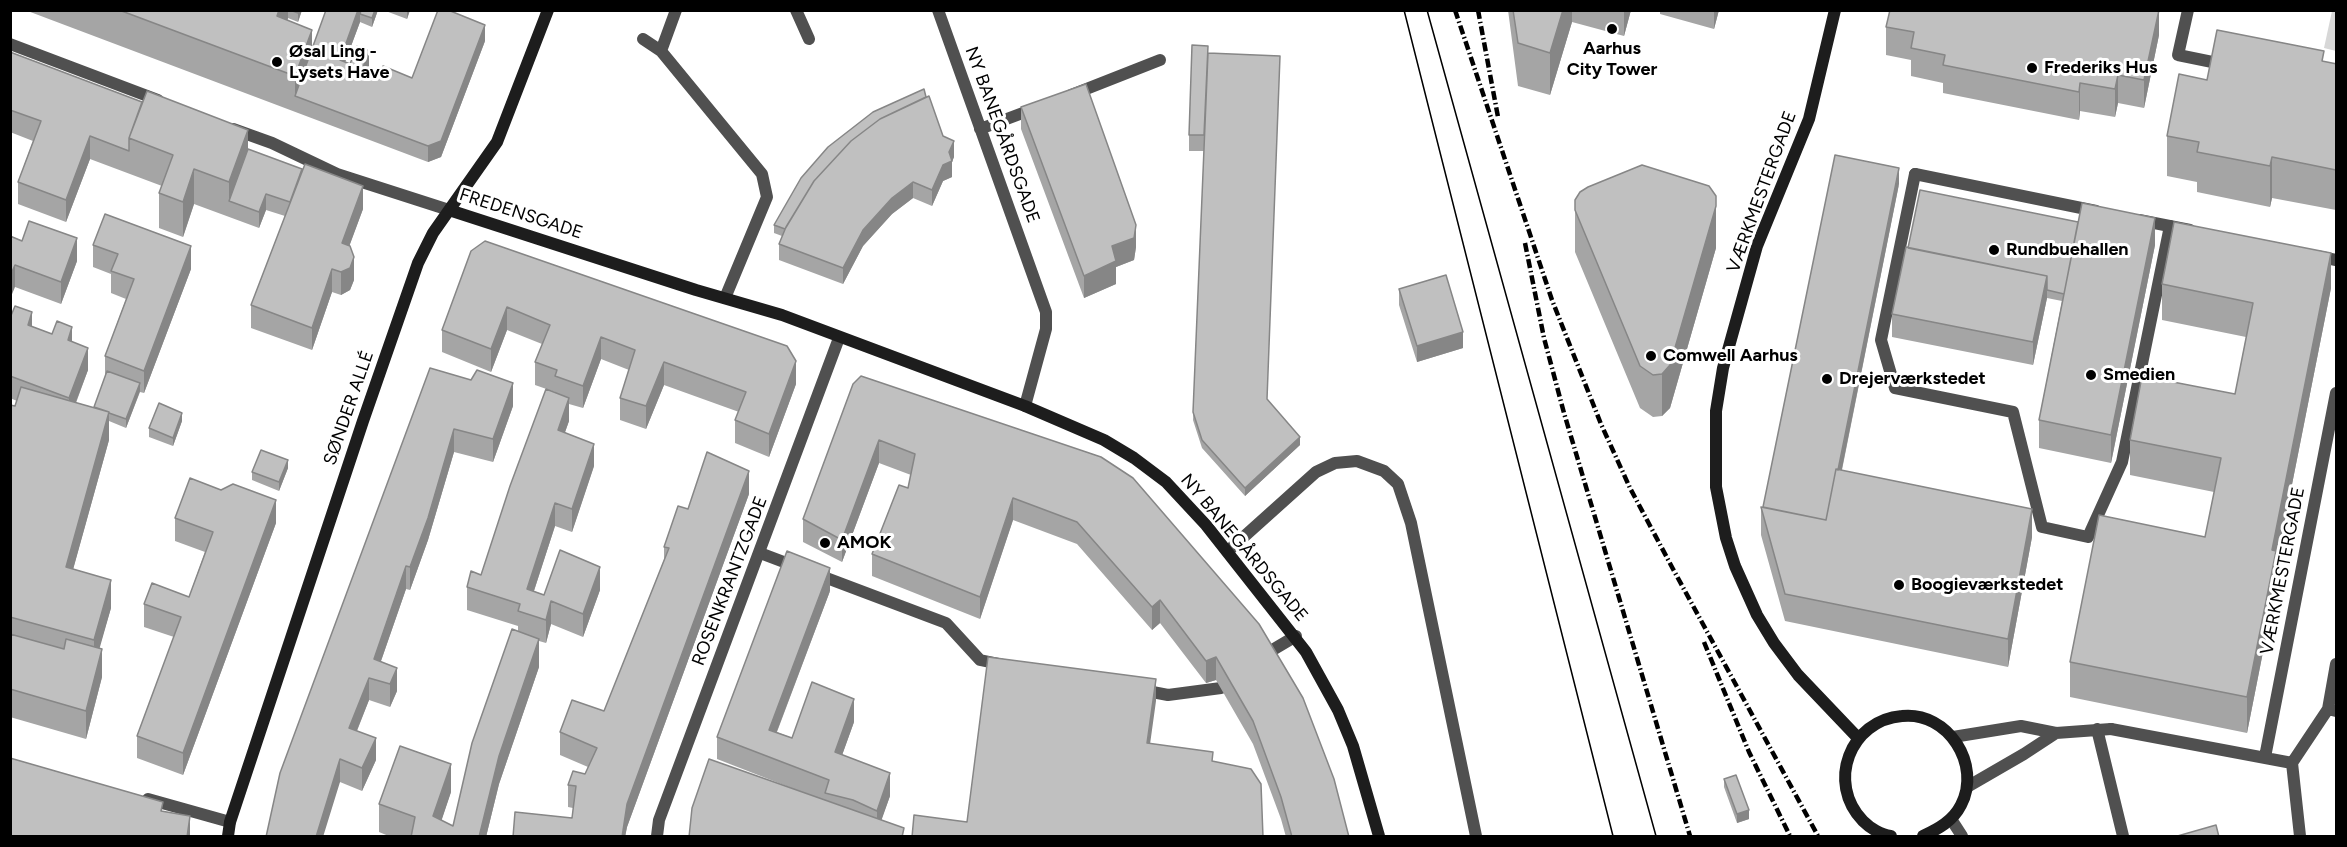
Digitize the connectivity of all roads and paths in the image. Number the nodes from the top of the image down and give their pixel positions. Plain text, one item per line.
1 (548, 10) edge
2 (676, 10) edge
3 (796, 10) edge
4 (938, 10) edge
5 (1835, 10) edge
6 (2188, 10) edge
7 (643, 39) dead end
8 (809, 39) dead end
9 (10, 44) edge
10 (661, 51) junction
11 (1160, 60) dead end
12 (2240, 67) edge
13 (166, 103) edge
14 (218, 123) edge
15 (981, 129) junction
16 (449, 210) junction
17 (2170, 226) junction
18 (2204, 233) edge
19 (2303, 254) edge
20 (2337, 260) edge
21 (725, 298) junction
22 (839, 338) junction
23 (2337, 393) edge
24 (1025, 406) junction
25 (1228, 551) junction
26 (760, 553) junction
27 (1296, 636) junction
28 (1264, 655) edge
29 (2337, 664) edge
30 (1015, 667) edge
31 (1133, 688) edge
32 (1221, 688) edge
33 (2332, 710) edge
34 (2097, 729) junction
35 (2056, 733) junction
36 (1953, 737) junction
37 (1858, 738) junction
38 (2265, 757) junction
39 (2292, 763) junction
40 (1966, 788) junction
41 (131, 794) edge
42 (1951, 819) junction
43 (230, 822) junction
44 (228, 837) edge
45 (657, 837) edge
46 (1379, 837) edge
47 (1476, 837) edge
48 (1891, 837) edge
49 (1923, 837) edge
50 (1962, 837) edge
51 (2123, 837) edge
52 (2300, 837) edge

1 - 16 street, SØNDER ALLÉ
2 - 10 street
3 - 8 street
4 - 15 street, NY BANEGÅRDSGADE
5 - 37 street, VÆRKMESTERGADE
6 - 12 street
7 - 10 street
9 - 13 street
10 - 21 street
11 - 15 street
14 - 16 street, FREDENSGADE
15 - 24 street, NY BANEGÅRDSGADE
16 - 21 street, FREDENSGADE
16 - 43 street, SØNDER ALLÉ
17 - 17 street
17 - 18 street
19 - 20 street
21 - 22 street, FREDENSGADE
22 - 24 street, FREDENSGADE
22 - 26 street, ROSENKRANTZGADE
23 - 38 street, VÆRKMESTERGADE
24 - 25 street, NY BANEGÅRDSGADE
25 - 27 street, NY BANEGÅRDSGADE
25 - 47 street
26 - 30 street
26 - 45 street, ROSENKRANTZGADE
27 - 28 street
27 - 46 street, NY BANEGÅRDSGADE
29 - 33 street
31 - 32 street
33 - 39 street
34 - 35 street
34 - 38 street
34 - 51 street
35 - 36 street
35 - 40 street
36 - 37 street
36 - 40 street
37 - 48 street
38 - 39 street
39 - 52 street
40 - 42 street
41 - 43 street
42 - 49 street
42 - 50 street
43 - 44 street, SØNDER ALLÉ

